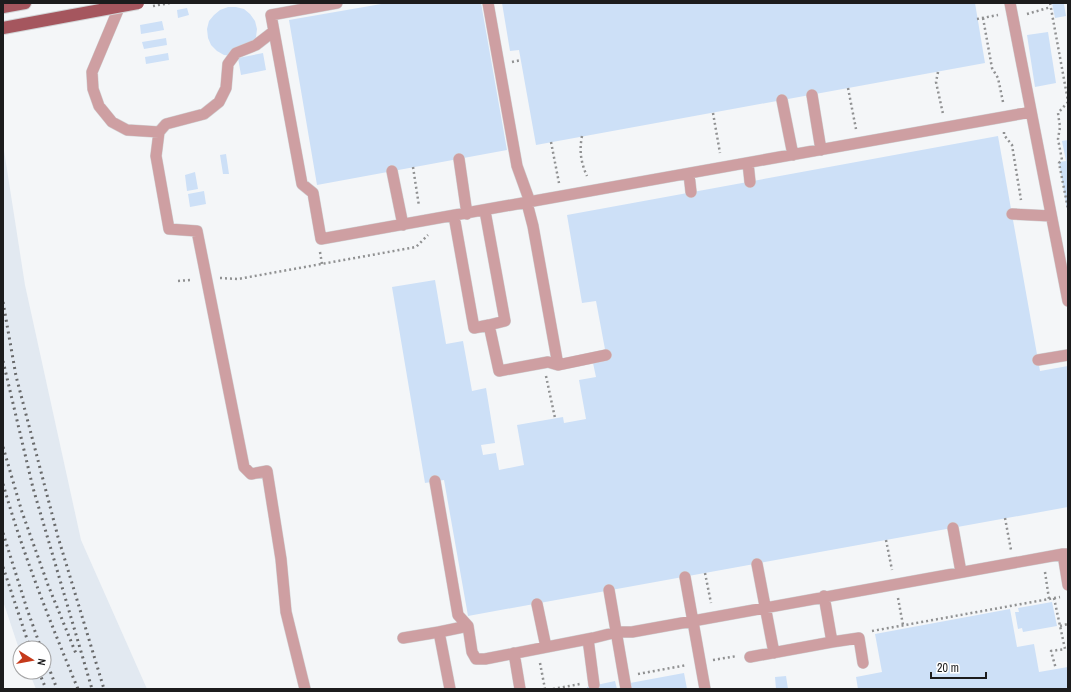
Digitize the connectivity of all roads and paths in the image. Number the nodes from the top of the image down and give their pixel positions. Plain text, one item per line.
1 (25, 3) edge
2 (121, 3) edge
3 (138, 3) edge
4 (337, 3) edge
5 (488, 3) edge
6 (1010, 3) edge
7 (1050, 3) edge
8 (3, 7) edge
9 (1051, 7) junction
10 (1024, 17) dead end
11 (3, 28) edge
12 (274, 31) junction
13 (938, 72) dead end
14 (848, 88) dead end
15 (812, 95) dead end
16 (782, 100) dead end
17 (1068, 102) edge
18 (1031, 112) junction
19 (713, 113) dead end
20 (947, 127) junction
21 (159, 132) junction
22 (582, 136) dead end
23 (551, 142) dead end
24 (859, 143) junction
25 (821, 150) junction
26 (793, 155) junction
27 (459, 159) dead end
28 (748, 163) junction
29 (413, 167) dead end
30 (726, 167) junction
31 (392, 171) dead end
32 (688, 174) junction
33 (750, 182) dead end
34 (591, 191) junction
35 (691, 192) dead end
36 (561, 197) junction
37 (528, 203) junction
38 (1068, 209) edge
39 (485, 211) junction
40 (467, 214) junction
41 (1012, 214) dead end
42 (454, 216) junction
43 (1051, 216) junction
44 (422, 222) junction
45 (403, 225) junction
46 (427, 236) dead end
47 (1068, 301) edge
48 (489, 325) junction
49 (606, 355) dead end
50 (1068, 355) edge
51 (1038, 360) dead end
52 (557, 365) junction
53 (554, 418) dead end
54 (435, 481) dead end
55 (953, 528) dead end
56 (1065, 554) edge
57 (757, 564) dead end
58 (961, 572) junction
59 (684, 577) dead end
60 (1068, 585) edge
61 (609, 590) dead end
62 (824, 596) junction
63 (1054, 598) dead end
64 (536, 604) dead end
65 (766, 607) junction
66 (693, 620) junction
67 (1068, 624) edge
68 (468, 626) junction
69 (1060, 626) junction
70 (439, 632) junction
71 (617, 632) junction
72 (404, 638) dead end
73 (588, 639) junction
74 (832, 642) junction
75 (546, 648) junction
76 (514, 653) junction
77 (774, 653) junction
78 (750, 657) dead end
79 (863, 663) dead end
80 (1056, 669) dead end
81 (594, 685) dead end
82 (305, 689) edge
83 (450, 689) edge
84 (520, 689) edge
85 (626, 689) edge
86 (705, 689) edge

1 - 8 main road
2 - 21 lane
3 - 11 main road, bridge
4 - 12 lane
5 - 37 lane
6 - 18 lane
7 - 9 path
9 - 10 path
9 - 17 path
12 - 21 lane
12 - 45 lane
13 - 20 path
14 - 24 path
15 - 25 lane
16 - 26 lane
17 - 38 path
18 - 20 lane
18 - 43 lane
19 - 30 path
20 - 24 lane
21 - 82 lane
22 - 34 path
23 - 36 path
24 - 25 lane
25 - 26 lane
26 - 28 lane
27 - 40 lane
28 - 30 lane
28 - 33 lane
29 - 44 path
30 - 32 lane
31 - 45 lane
32 - 34 lane
32 - 35 lane
34 - 36 lane
36 - 37 lane
37 - 39 lane
37 - 52 lane
39 - 40 lane
39 - 48 lane
40 - 42 lane
41 - 43 lane
42 - 44 lane
42 - 48 lane
43 - 47 lane
44 - 45 lane
44 - 46 path
48 - 52 lane
49 - 52 lane
50 - 51 lane
52 - 53 path
54 - 68 lane
55 - 58 lane
56 - 58 lane
56 - 60 lane
57 - 65 lane
58 - 62 lane
59 - 66 lane
61 - 71 lane
62 - 65 lane
62 - 74 lane
63 - 69 path
64 - 75 lane
65 - 66 lane
65 - 77 lane
66 - 71 lane
66 - 86 lane
67 - 69 path
68 - 70 lane
68 - 76 lane
69 - 80 path
70 - 72 lane
70 - 83 lane
71 - 73 lane
71 - 85 lane
73 - 75 lane
73 - 81 lane
74 - 77 lane
74 - 79 lane
75 - 76 lane
76 - 84 lane
77 - 78 lane

